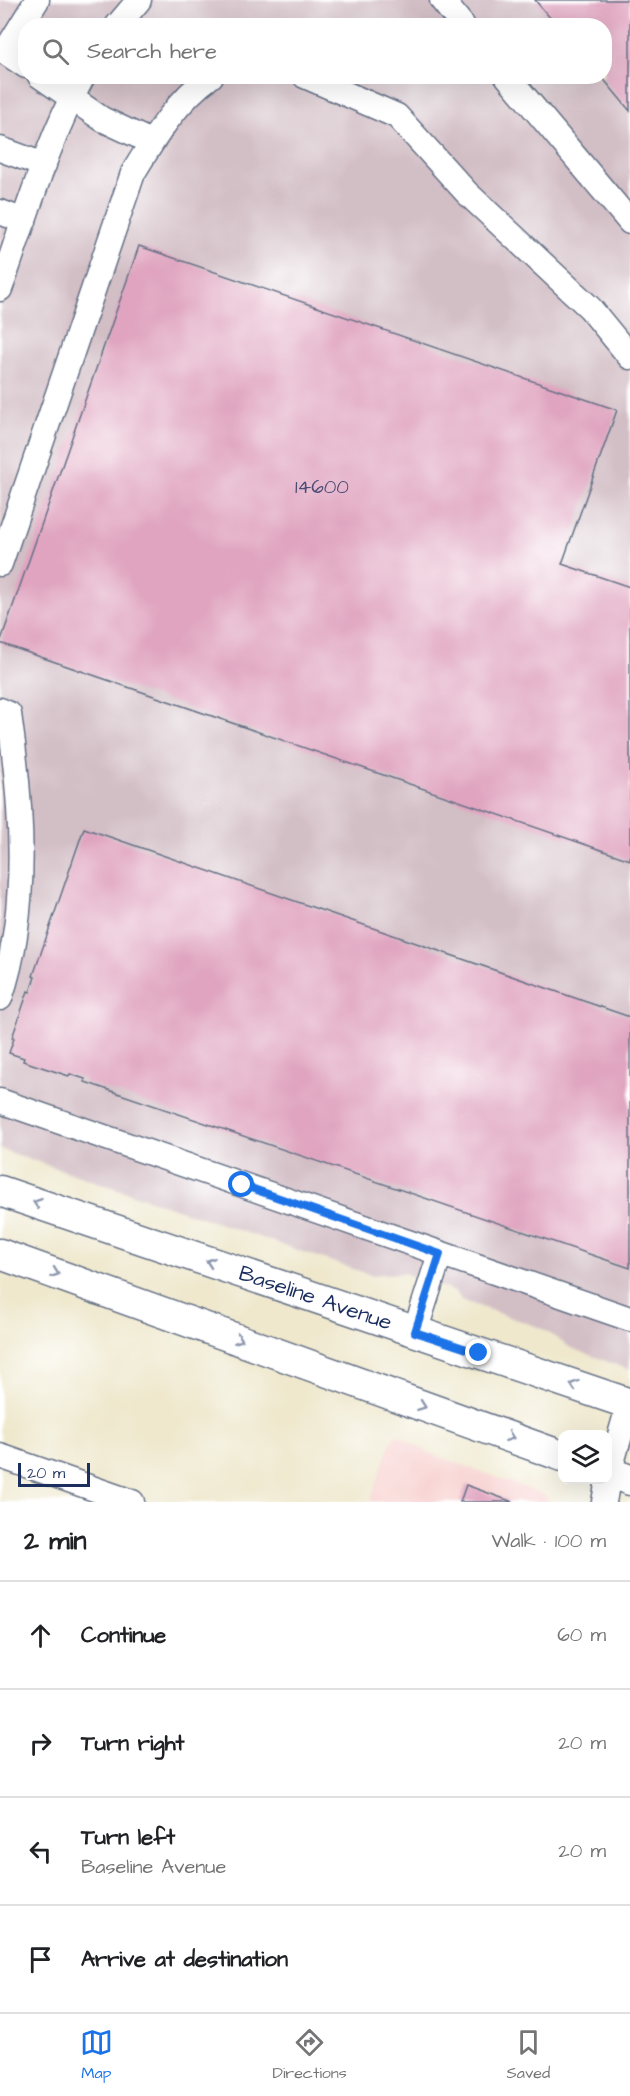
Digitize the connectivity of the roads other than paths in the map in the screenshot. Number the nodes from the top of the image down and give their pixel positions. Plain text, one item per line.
1 (37, 0) edge
2 (139, 0) edge
3 (442, 0) edge
4 (25, 18) edge
5 (124, 18) edge
6 (457, 18) edge
7 (18, 28) edge
8 (3, 51) edge
9 (18, 61) edge
10 (51, 84) edge
11 (79, 84) edge
12 (200, 84) edge
13 (323, 84) edge
14 (514, 84) edge
15 (71, 99) junction
16 (151, 142) junction
17 (0, 149) edge
18 (44, 165) junction
19 (0, 212) edge
20 (24, 221) junction
21 (630, 222) edge
22 (0, 289) edge
23 (630, 357) edge
24 (0, 564) edge
25 (0, 710) edge
26 (0, 998) edge
27 (0, 1101) edge
28 (0, 1191) edge
29 (0, 1254) edge
30 (440, 1254) junction
31 (630, 1320) edge
32 (415, 1332) junction
33 (630, 1404) edge
34 (558, 1455) edge
35 (0, 1456) edge
36 (613, 1482) edge
37 (132, 1502) edge

1 - 4 street
2 - 5 street
3 - 6 street
7 - 8 street
8 - 9 street
10 - 15 street
11 - 15 street
12 - 16 street
13 - 23 street
14 - 21 street
15 - 16 street
15 - 18 street
16 - 24 street
17 - 18 street
18 - 20 street
19 - 20 street
20 - 22 street
25 - 26 street
27 - 30 street
32 -> 28 main road, Baseline Avenue
29 -> 34 main road
30 - 31 street
30 - 32 street
33 -> 32 main road, Baseline Avenue
33 - 36 street
35 - 37 street

